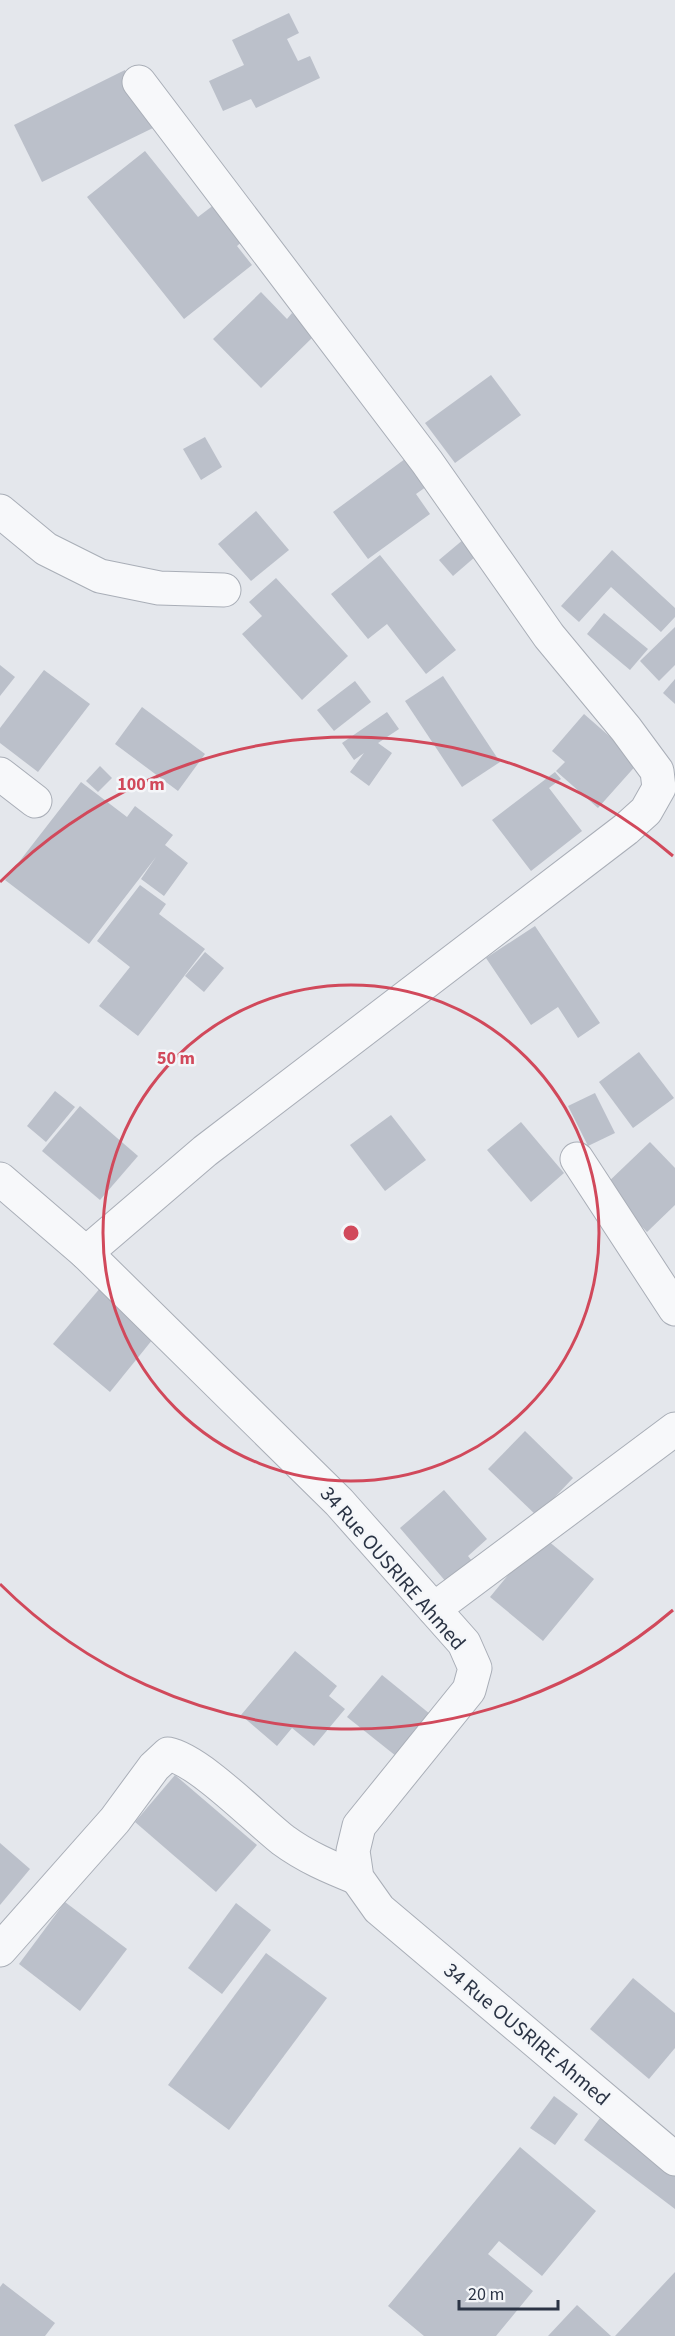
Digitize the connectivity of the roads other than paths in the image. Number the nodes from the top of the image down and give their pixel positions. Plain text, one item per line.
1 (139, 82) dead end
2 (0, 511) edge
3 (224, 590) dead end
4 (0, 774) edge
5 (35, 801) dead end
6 (577, 1159) dead end
7 (0, 1179) edge
8 (86, 1253) junction
9 (675, 1309) edge
10 (675, 1429) edge
11 (434, 1609) junction
12 (357, 1878) junction
13 (0, 1950) edge
14 (675, 2158) edge

1 - 8 street
2 - 3 street
4 - 5 street
6 - 9 street
7 - 8 street, 34 Rue OUSRIRE Ahmed
8 - 11 street, 34 Rue OUSRIRE Ahmed
10 - 11 street
11 - 12 street, 34 Rue OUSRIRE Ahmed
12 - 13 street
12 - 14 street, 34 Rue OUSRIRE Ahmed

